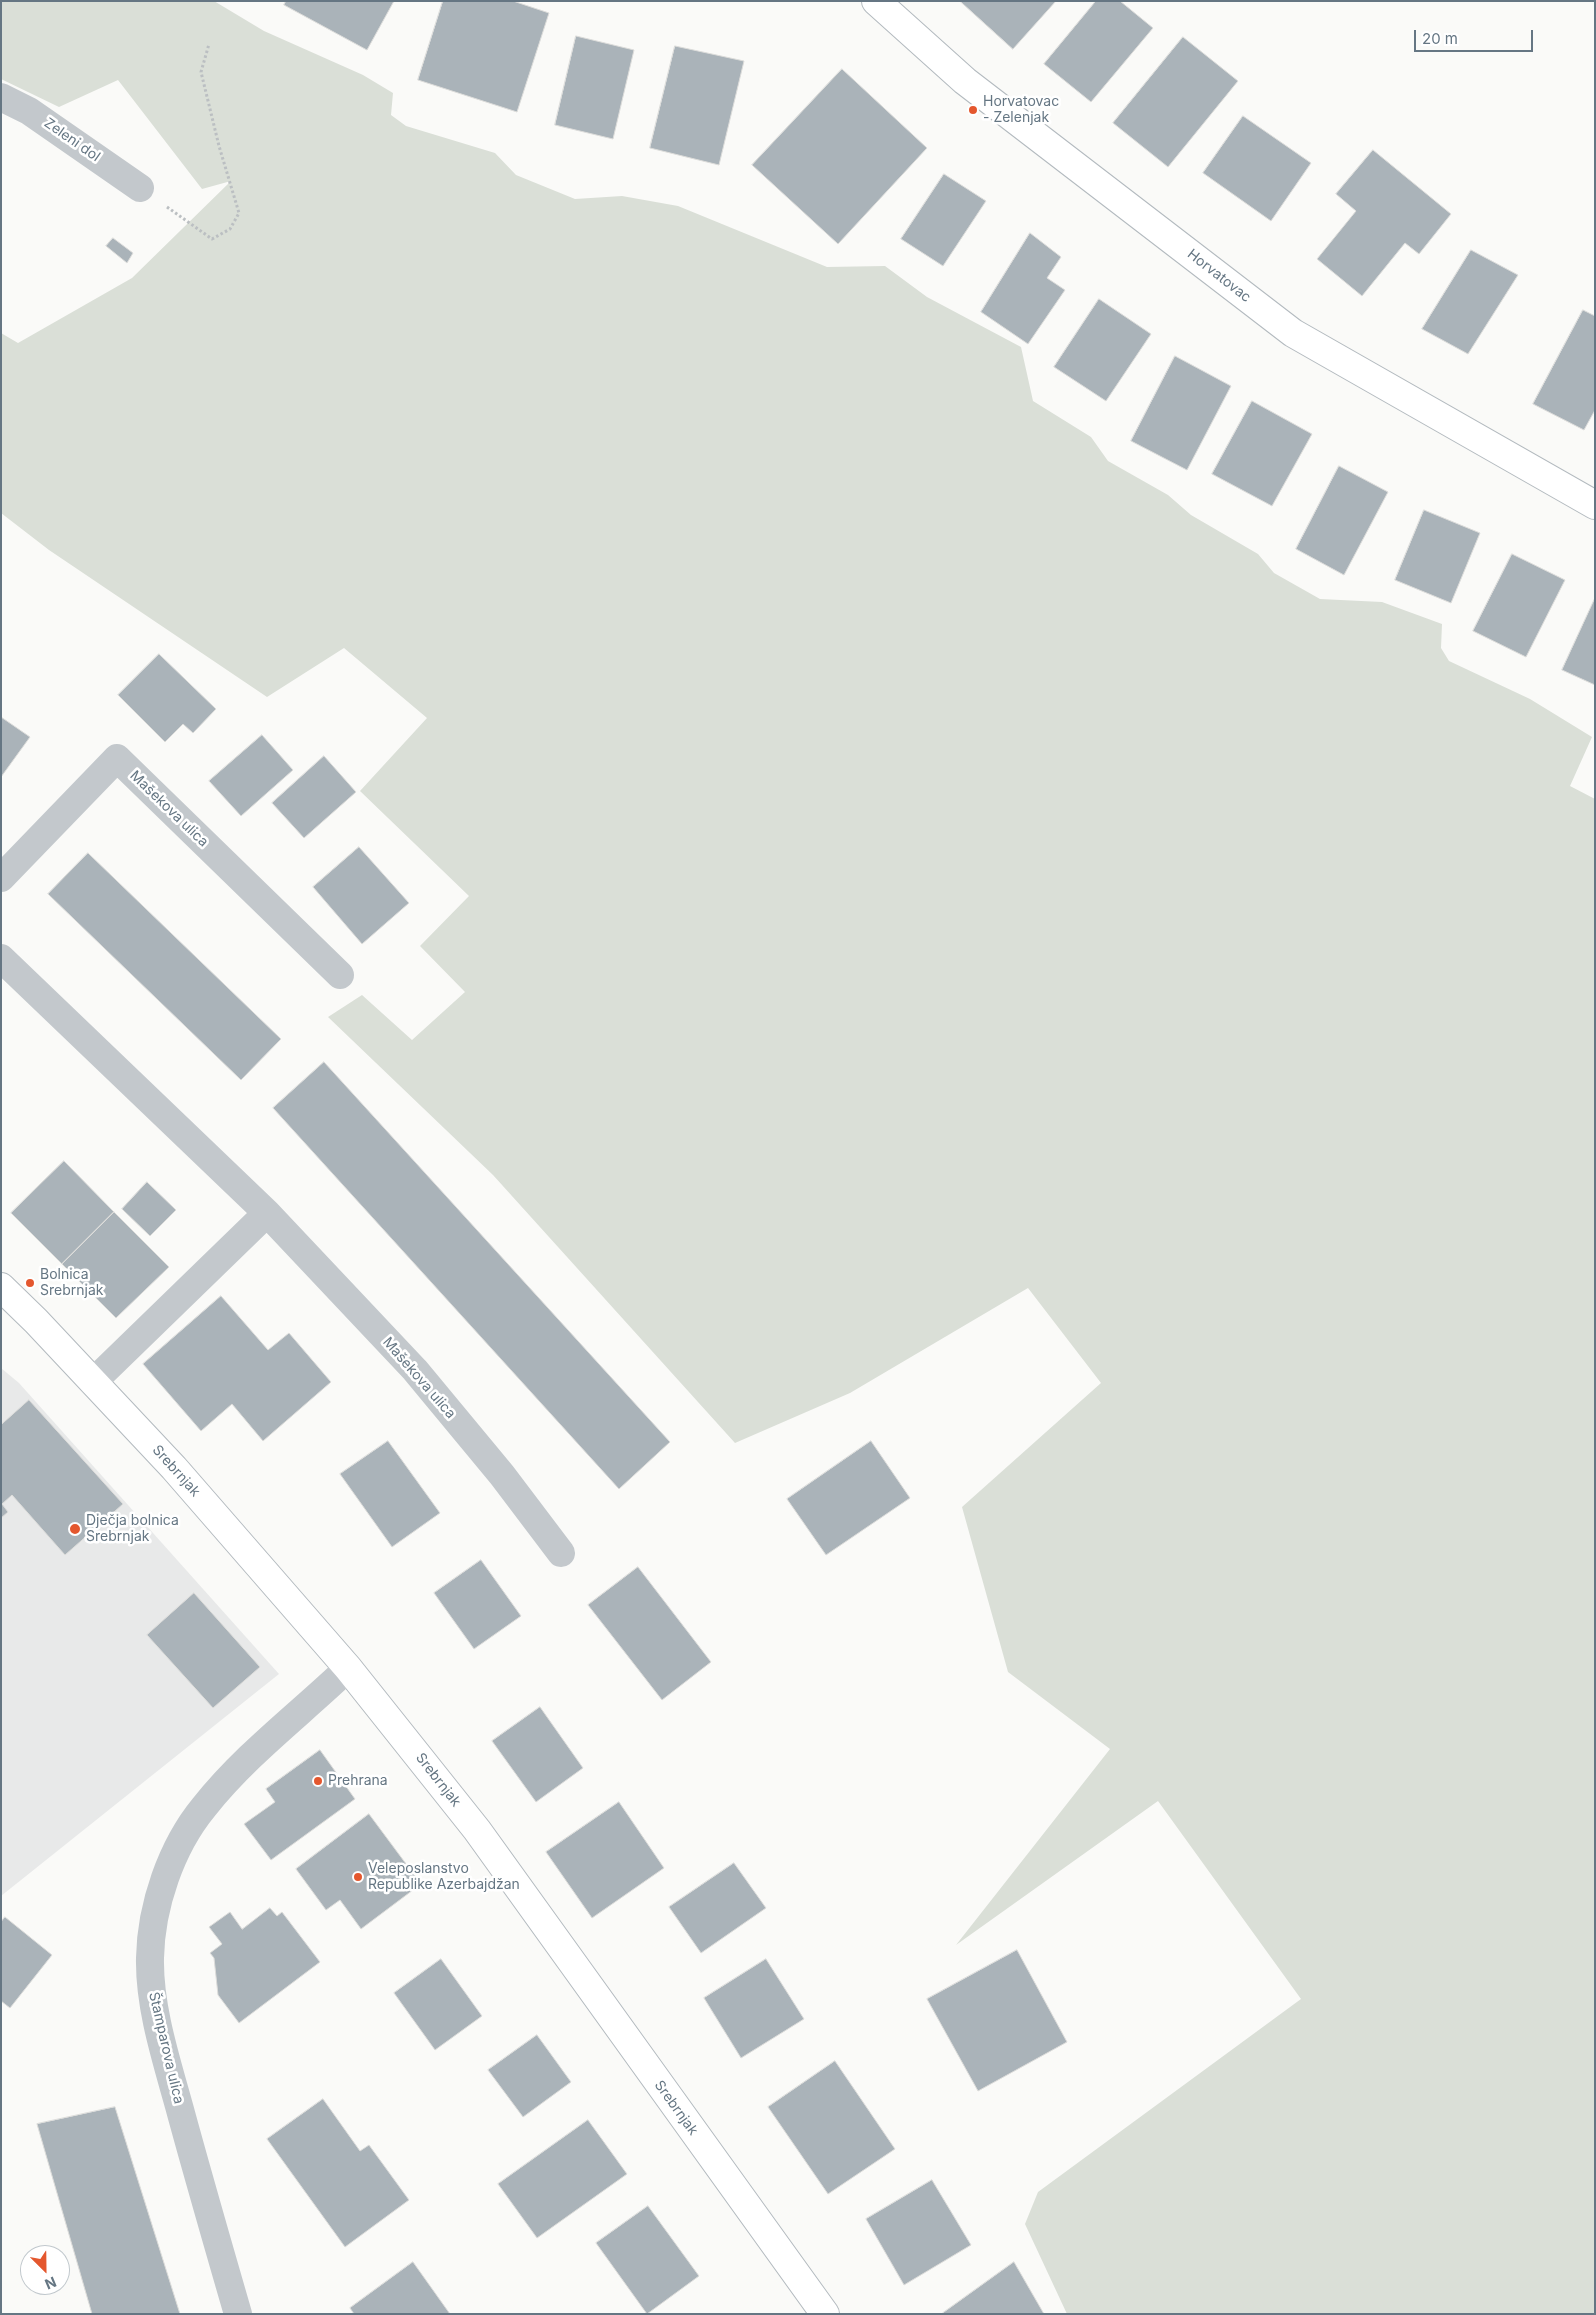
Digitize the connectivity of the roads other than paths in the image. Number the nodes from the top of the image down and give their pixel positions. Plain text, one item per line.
1 (876, 1) edge
2 (1, 97) edge
3 (140, 188) road end
4 (1595, 505) edge
5 (1, 878) edge
6 (1, 958) edge
7 (340, 975) dead end
8 (267, 1212) junction
9 (1, 1288) edge
10 (93, 1382) junction
11 (561, 1553) dead end
12 (348, 1668) junction
13 (238, 2314) edge
14 (825, 2314) edge

1 - 4 main road, Horvatovac
2 - 3 street, Zeleni dol
5 - 7 street, Mašekova ulica
6 - 8 street, Mašekova ulica
8 - 10 street
8 - 11 street, Mašekova ulica
9 - 10 main road, Srebrnjak
10 - 12 main road, Srebrnjak
12 - 13 street, Štamparova ulica
12 - 14 main road, Srebrnjak

